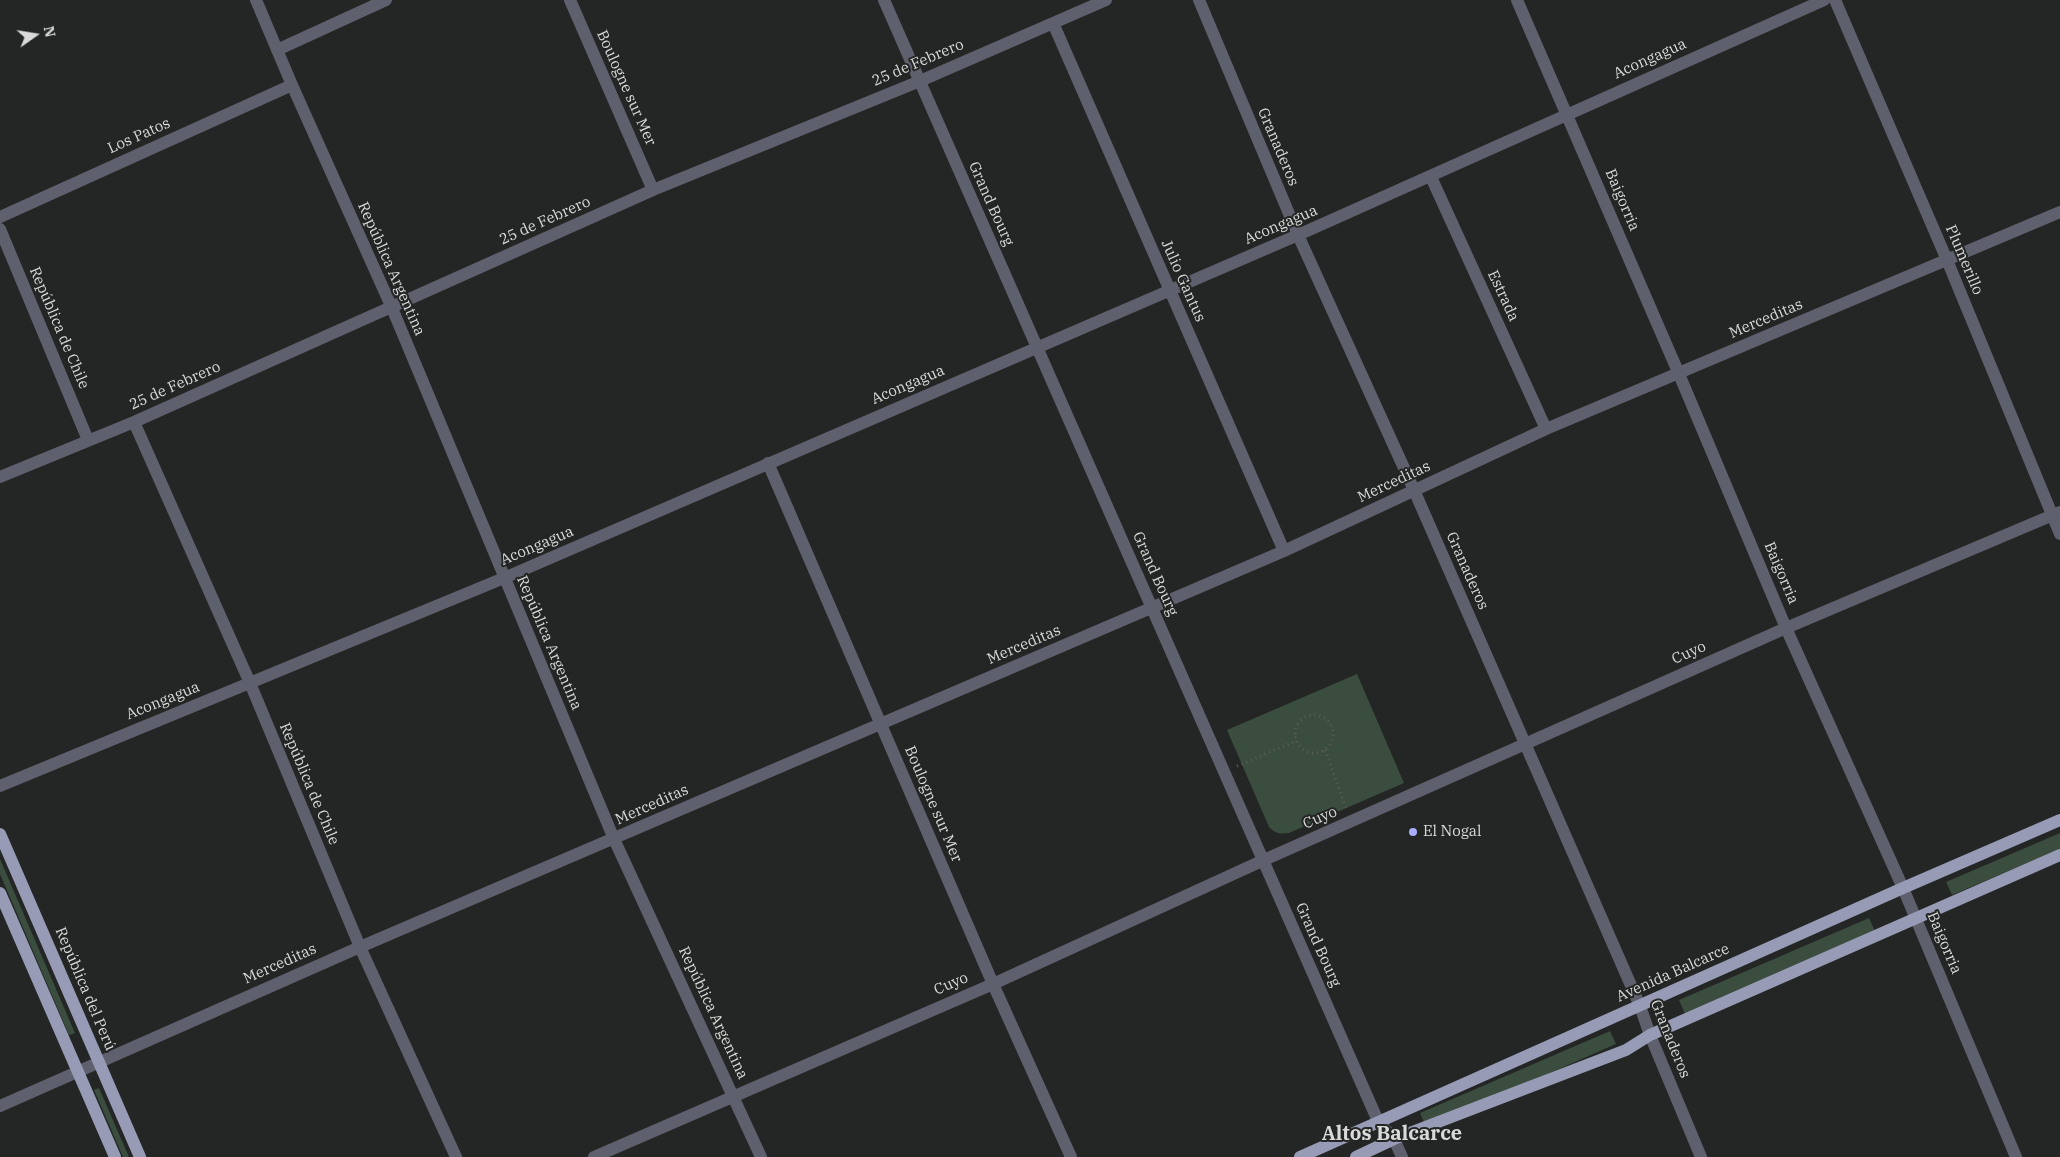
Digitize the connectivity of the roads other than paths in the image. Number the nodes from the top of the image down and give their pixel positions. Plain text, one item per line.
1 (256, 0) edge
2 (386, 0) edge
3 (570, 0) edge
4 (884, 0) edge
5 (1106, 0) edge
6 (1199, 0) edge
7 (1517, 0) edge
8 (1824, 0) edge
9 (1835, 0) edge
10 (1053, 23) junction
11 (277, 50) junction
12 (920, 81) junction
13 (292, 85) junction
14 (1567, 114) junction
15 (1430, 177) junction
16 (654, 190) junction
17 (2060, 212) edge
18 (0, 217) edge
19 (0, 229) edge
20 (1298, 235) junction
21 (1947, 260) junction
22 (1170, 290) junction
23 (392, 308) junction
24 (1037, 347) junction
25 (1679, 374) junction
26 (134, 422) junction
27 (1546, 429) junction
28 (88, 440) junction
29 (768, 463) junction
30 (0, 477) edge
31 (1414, 490) junction
32 (2056, 514) edge
33 (2060, 534) edge
34 (1284, 551) junction
35 (504, 578) junction
36 (1152, 608) junction
37 (1786, 628) junction
38 (250, 683) junction
39 (880, 723) junction
40 (1525, 744) junction
41 (0, 786) edge
42 (2060, 820) edge
43 (0, 834) edge
44 (614, 839) junction
45 (2060, 855) edge
46 (1264, 860) junction
47 (1903, 888) junction
48 (0, 893) edge
49 (1915, 917) junction
50 (360, 947) junction
51 (993, 984) junction
52 (1640, 1006) junction
53 (1650, 1035) junction
54 (98, 1061) junction
55 (79, 1071) junction
56 (733, 1095) junction
57 (0, 1106) edge
58 (1378, 1121) junction
59 (1394, 1139) junction
60 (115, 1157) edge
61 (140, 1157) edge
62 (456, 1157) edge
63 (594, 1157) edge
64 (761, 1157) edge
65 (1071, 1157) edge
66 (1300, 1157) edge
67 (1356, 1157) edge
68 (1402, 1157) edge
69 (1701, 1157) edge
70 (2016, 1157) edge

1 - 11 street, República Argentina
2 - 11 street
3 - 16 street, Boulogne sur Mer
4 - 12 street, Grand Bourg
5 - 10 street, 25 de Febrero
6 - 20 street, Granaderos
7 - 14 street, Baigorria
8 - 14 street, Acongagua
9 - 21 street, Plumerillo
10 - 12 street, 25 de Febrero
10 - 22 street, Julio Gantus
11 - 13 street, República Argentina
12 - 16 street, 25 de Febrero
12 - 24 street, Grand Bourg
13 - 18 street, Los Patos
13 - 23 street, República Argentina
14 - 15 street, Acongagua
14 - 25 street, Baigorria
15 - 20 street, Acongagua
15 - 27 street, Estrada
16 - 23 street, 25 de Febrero
17 - 21 street, Merceditas
19 - 28 street, República de Chile
20 - 22 street, Acongagua
20 - 31 street, Granaderos
21 - 25 street, Merceditas
21 - 32 street, Plumerillo
22 - 24 street, Acongagua
22 - 34 street, Julio Gantus
23 - 26 street, 25 de Febrero
23 - 35 street, República Argentina
24 - 29 street, Acongagua
24 - 36 street, Grand Bourg
25 - 27 street, Merceditas
25 - 37 street, Baigorria
26 - 28 street, 25 de Febrero
26 - 38 street, República de Chile
27 - 31 street, Merceditas
28 - 30 street, 25 de Febrero
29 - 35 street, Acongagua
29 - 39 street, Boulogne sur Mer
31 - 34 street, Merceditas
31 - 40 street, Granaderos
32 - 33 street, Plumerillo
32 - 37 street, Cuyo
34 - 36 street, Merceditas
35 - 38 street, Acongagua
35 - 44 street, República Argentina
36 - 39 street, Merceditas
36 - 46 street, Grand Bourg
37 - 40 street, Cuyo
37 - 47 street, Baigorria
38 - 41 street, Acongagua
38 - 50 street, República de Chile
39 - 44 street, Merceditas
39 - 51 street, Boulogne sur Mer
40 - 46 street, Cuyo
40 - 52 street, Granaderos
42 - 47 main road, Avenida Balcarce
43 - 54 main road, República del Perú
44 - 50 street, Merceditas
44 - 56 street, República Argentina
45 - 49 main road
46 - 51 street, Cuyo
46 - 58 street, Grand Bourg
47 - 49 street, Baigorria
47 - 52 main road, Avenida Balcarce
48 - 55 main road
49 - 53 main road
49 - 70 street, Baigorria
50 - 54 street, Merceditas
50 - 62 street, República de Chile
51 - 56 street, Cuyo
51 - 65 street, Boulogne sur Mer
52 - 53 street, Granaderos
52 - 58 main road, Avenida Balcarce
53 - 59 main road
53 - 69 street, Granaderos
54 - 55 street, Merceditas
54 - 61 main road, República del Perú
55 - 57 street, Merceditas
55 - 60 main road
56 - 63 street, Cuyo
56 - 64 street, República Argentina
58 - 59 street, Grand Bourg
58 - 66 main road, Avenida Balcarce
59 - 67 main road
59 - 68 street, Grand Bourg

